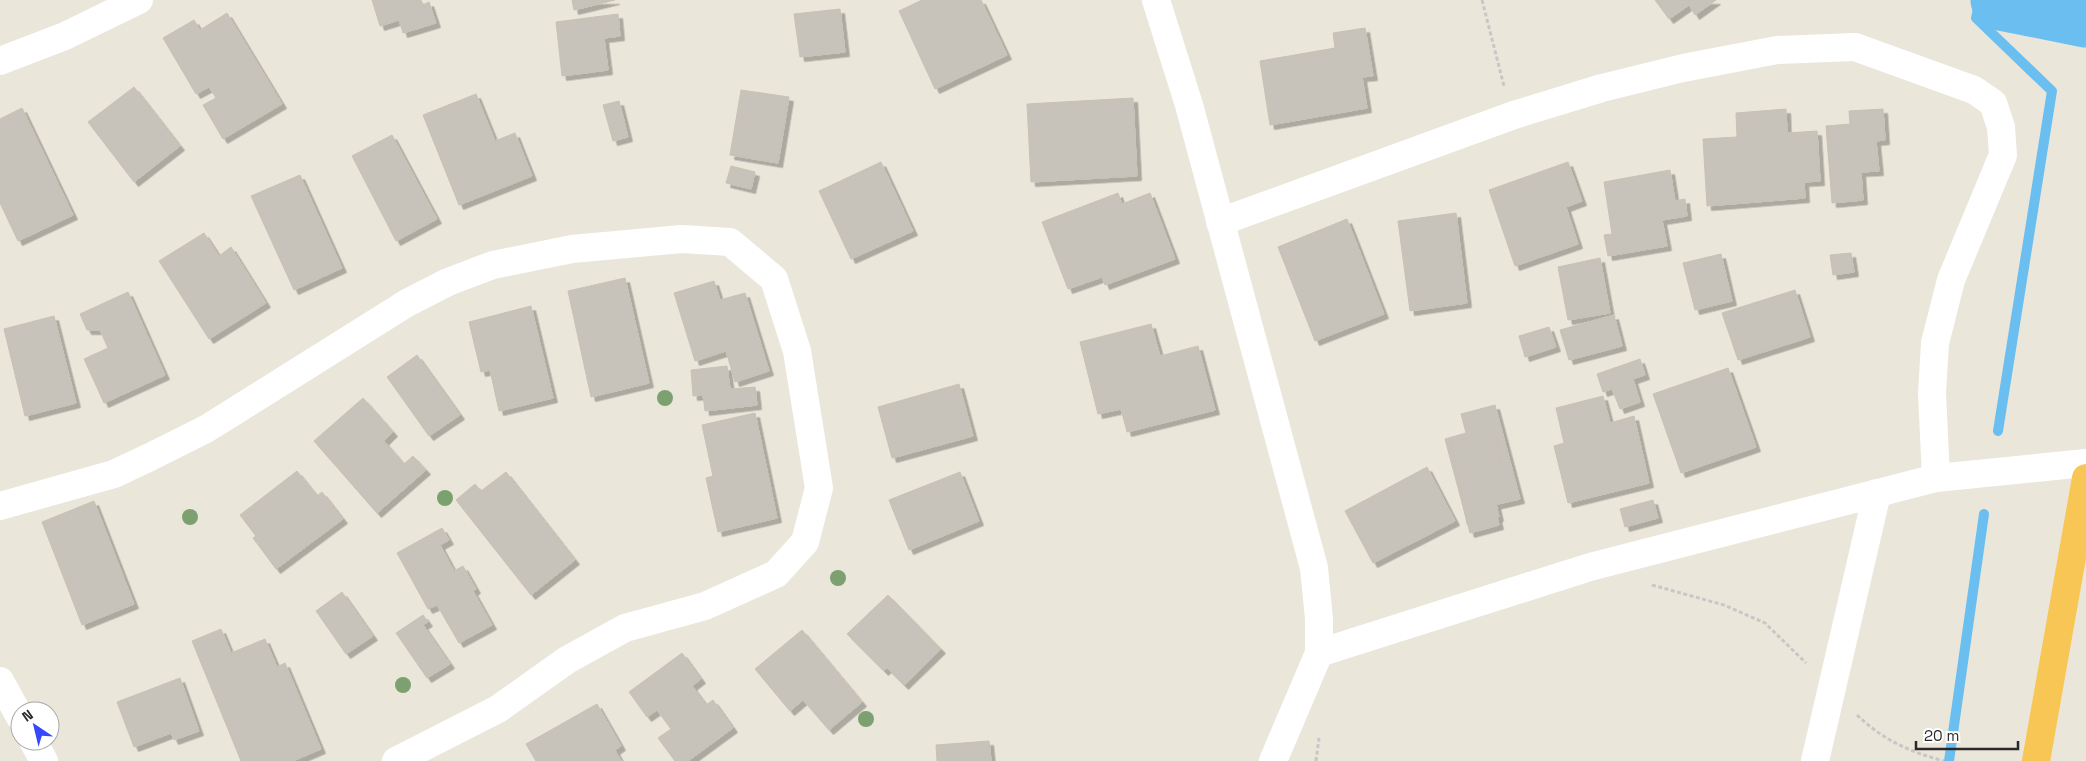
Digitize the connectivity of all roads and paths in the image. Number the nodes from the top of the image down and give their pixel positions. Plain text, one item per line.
1 (139, 0) edge
2 (1156, 0) edge
3 (1482, 0) edge
4 (0, 62) edge
5 (1514, 115) junction
6 (1220, 222) junction
7 (2086, 463) edge
8 (1936, 478) junction
9 (2086, 478) edge
10 (1877, 493) junction
11 (0, 506) edge
12 (1647, 583) dead end
13 (1319, 653) junction
14 (0, 681) edge
15 (1832, 691) junction
16 (11, 701) edge
17 (396, 761) edge
18 (1273, 761) edge
19 (1816, 761) edge
20 (1944, 761) edge
21 (2036, 761) edge

1 - 4 street
2 - 6 street
3 - 5 path
5 - 6 street
5 - 8 street
6 - 13 street
7 - 8 street
8 - 10 street
9 - 21 highway
10 - 13 street
10 - 15 street
11 - 17 street
12 - 15 path
13 - 18 street
14 - 16 street
15 - 19 street
15 - 20 path

